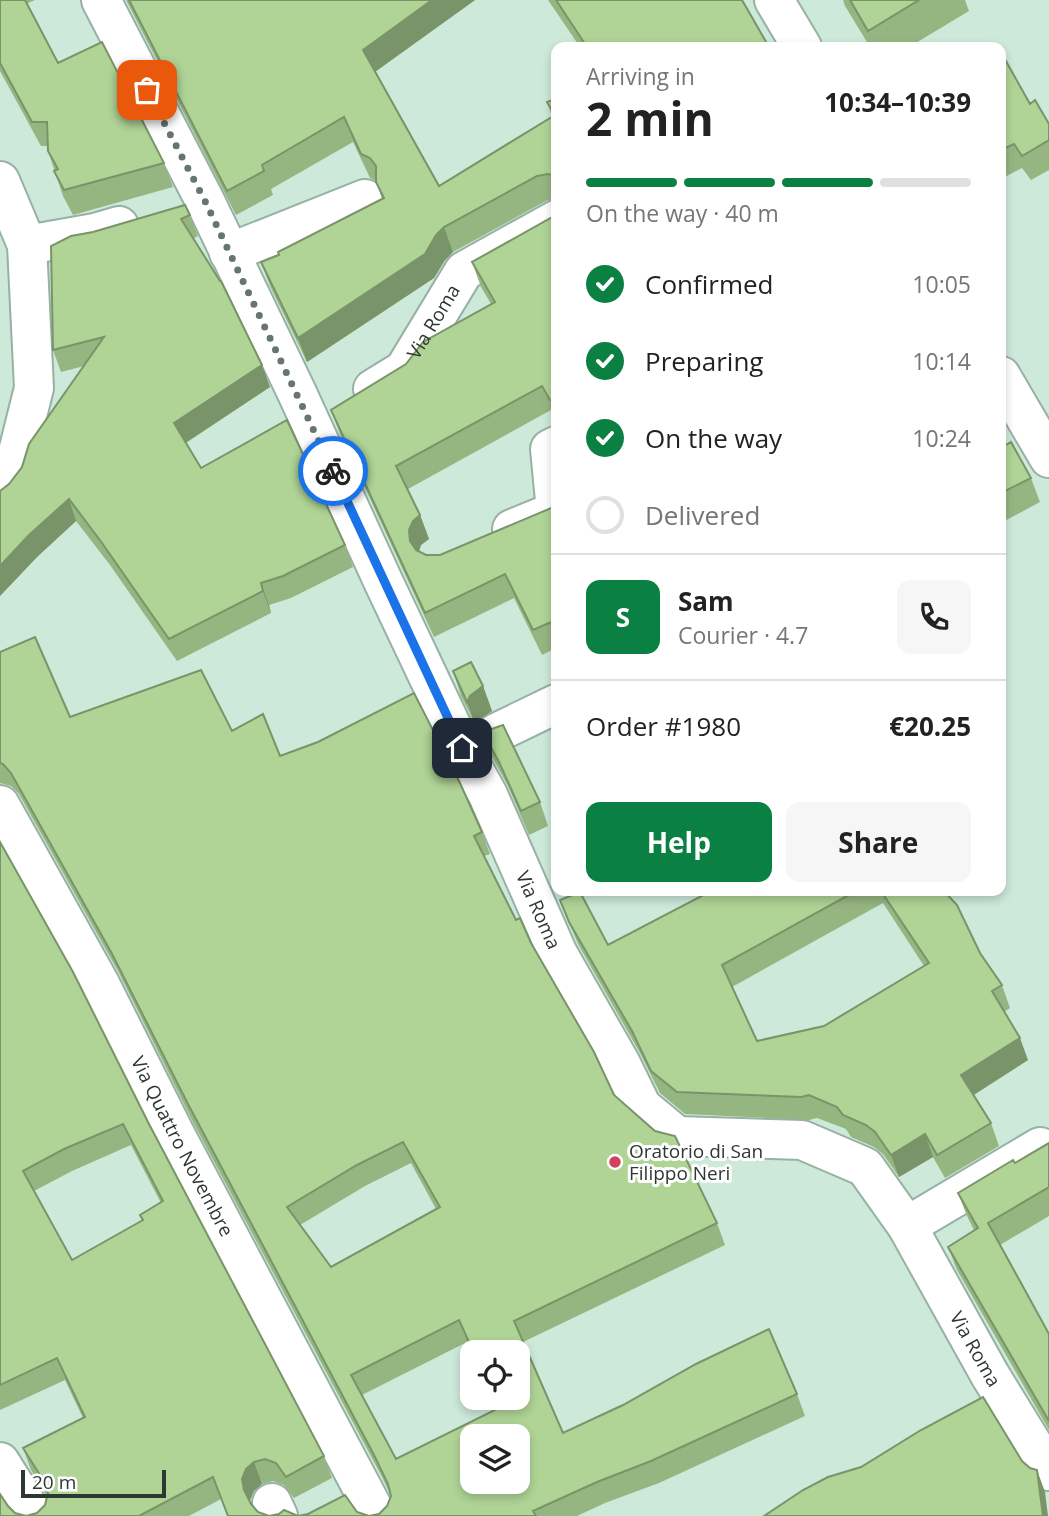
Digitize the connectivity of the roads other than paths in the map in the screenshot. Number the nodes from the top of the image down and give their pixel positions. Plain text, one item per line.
1 (101, 0) edge
2 (774, 0) edge
3 (799, 42) edge
4 (0, 181) edge
5 (365, 199) dead end
6 (205, 201) junction
7 (551, 223) edge
8 (27, 245) junction
9 (229, 253) junction
10 (1006, 385) edge
11 (311, 426) junction
12 (1049, 458) edge
13 (4, 481) edge
14 (551, 513) edge
15 (486, 539) edge
16 (551, 706) edge
17 (477, 741) junction
18 (0, 805) edge
19 (1040, 1147) edge
20 (907, 1226) junction
21 (0, 1462) edge
22 (1049, 1471) edge
23 (370, 1502) edge
24 (300, 1510) edge
25 (34, 1516) edge

1 - 6 street, Via Roma
2 - 3 street
4 - 8 street
5 - 9 street
6 - 8 street
6 - 9 street, Via Roma
7 - 11 street, Via Roma
8 - 13 street
9 - 11 street, Via Roma
10 - 12 street
11 - 17 street, Via Roma
14 - 15 street
16 - 17 street
17 - 20 street, Via Roma
18 - 23 street, Via Quattro Novembre
19 - 20 street
20 - 22 street, Via Roma
21 - 25 street
23 - 24 street, Via Quattro Novembre

